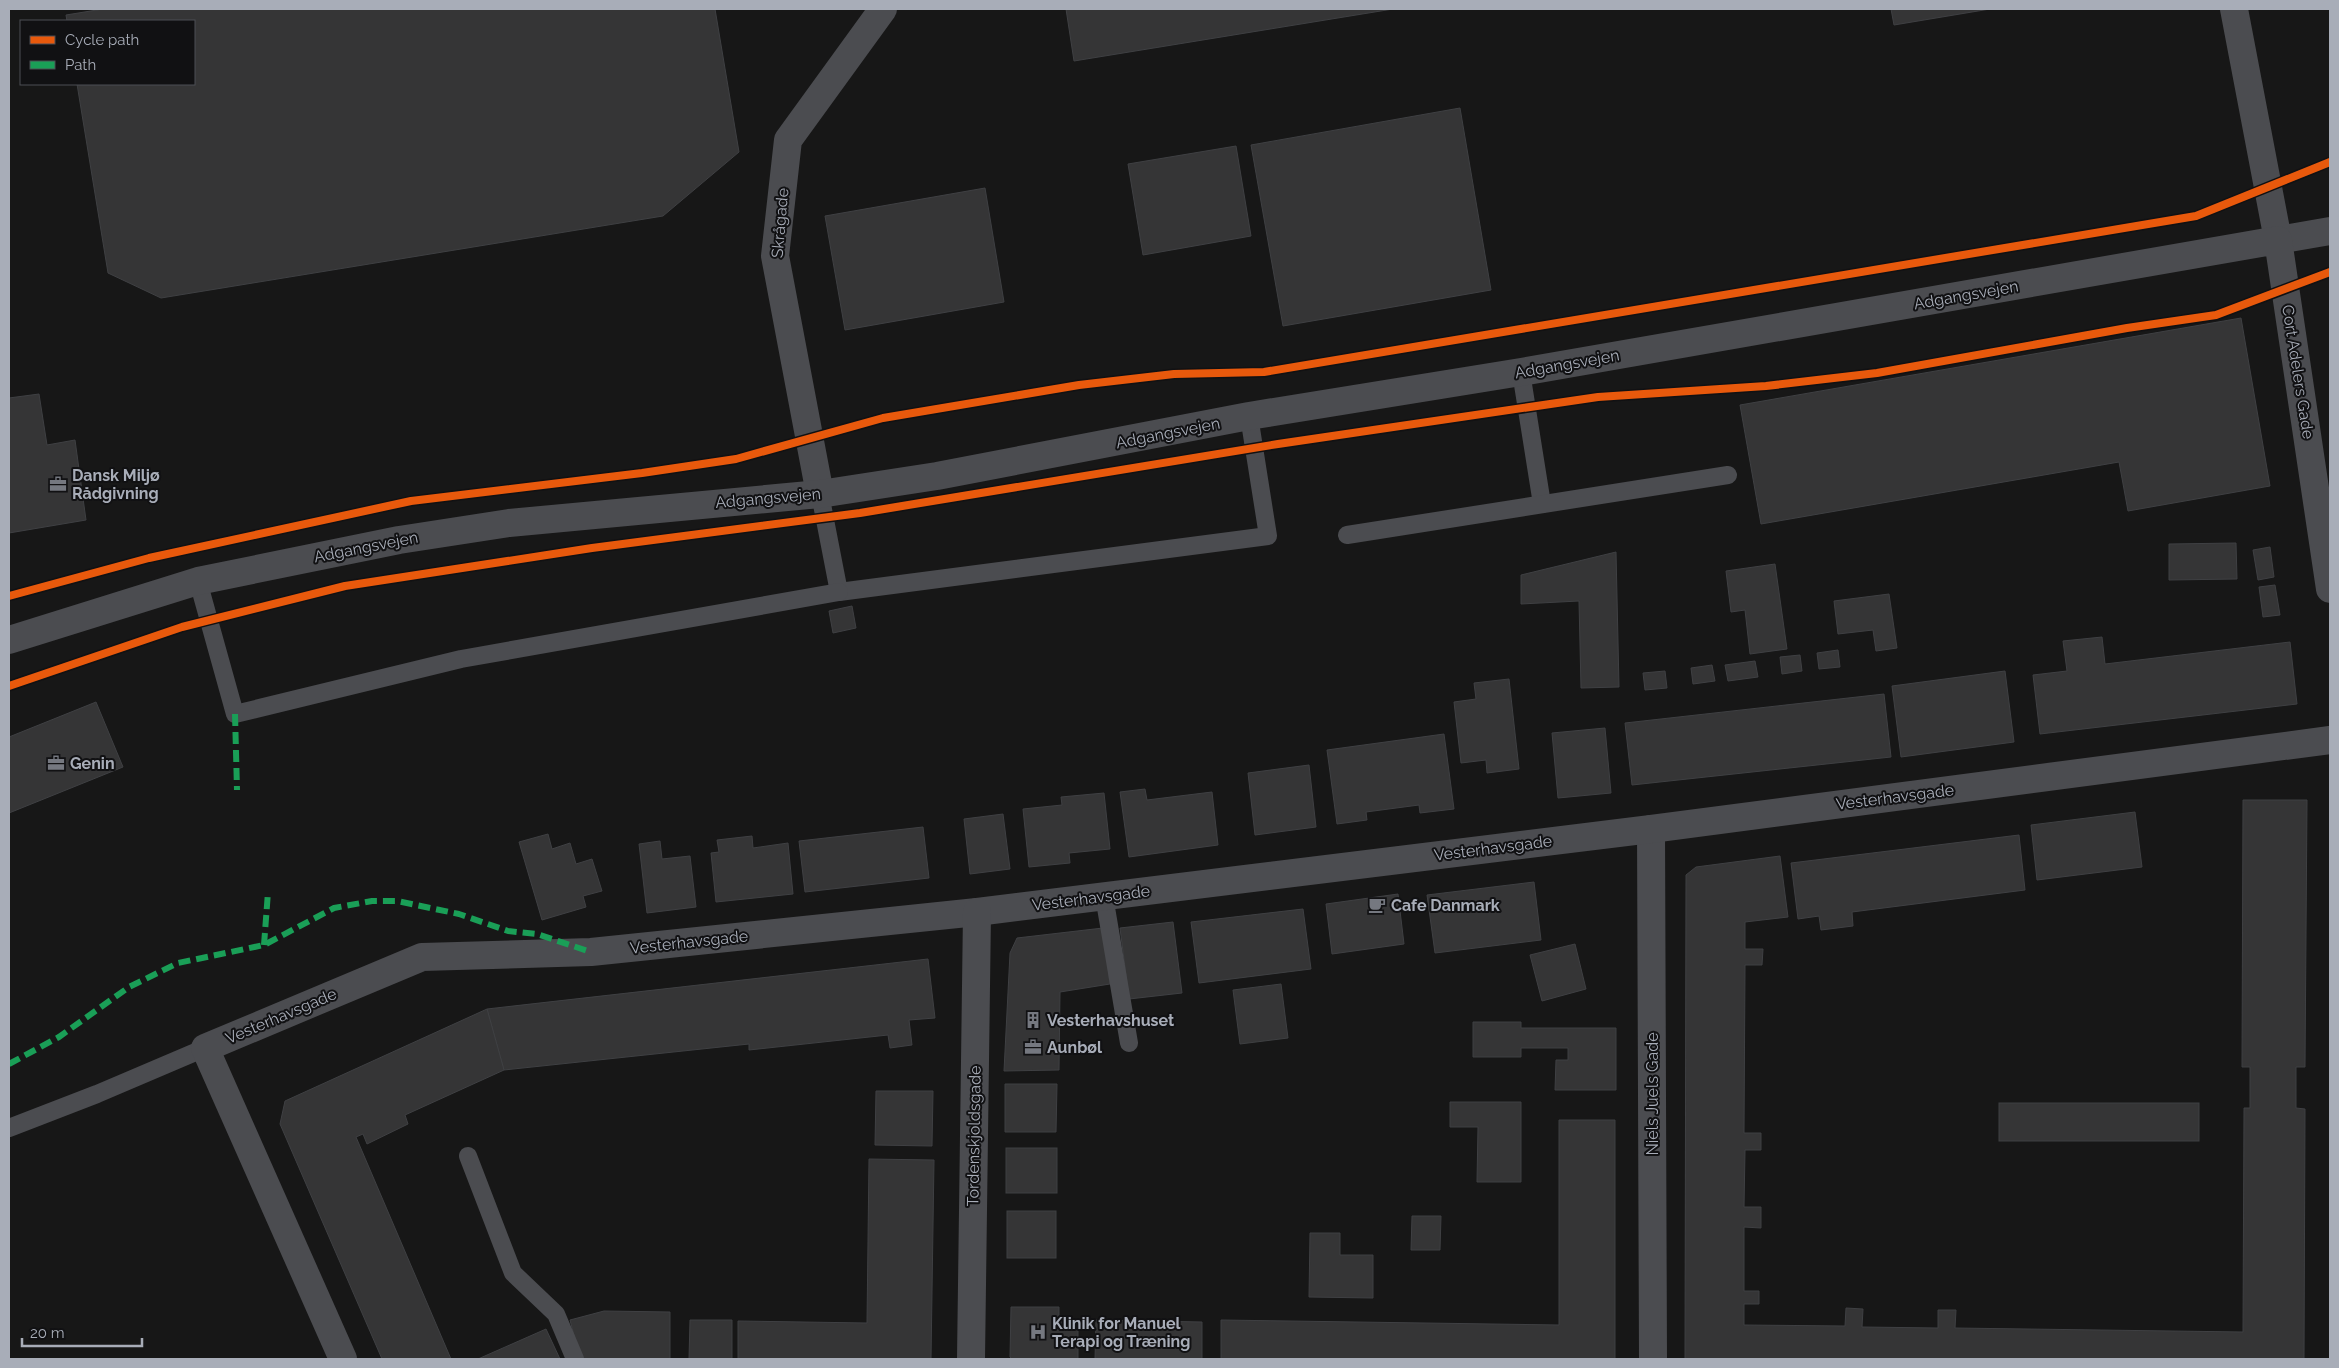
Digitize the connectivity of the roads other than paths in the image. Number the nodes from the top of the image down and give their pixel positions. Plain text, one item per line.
1 (883, 9) edge
2 (2234, 9) edge
3 (2330, 231) edge
4 (2278, 240) junction
5 (1521, 372) junction
6 (1249, 416) junction
7 (1728, 474) dead end
8 (820, 494) junction
9 (1542, 504) junction
10 (1347, 535) dead end
11 (198, 581) junction
12 (2330, 589) edge
13 (839, 592) junction
14 (9, 640) edge
15 (2330, 740) edge
16 (1651, 829) junction
17 (1104, 896) junction
18 (977, 912) junction
19 (1129, 1042) dead end
20 (204, 1048) junction
21 (9, 1128) edge
22 (468, 1156) dead end
23 (343, 1359) edge
24 (575, 1359) edge
25 (971, 1359) edge
26 (1653, 1359) edge

1 - 8 street, Skrågade
2 - 4 street, Cort Adelers Gade
3 - 4 street, Adgangsvejen
4 - 5 street, Adgangsvejen
4 - 12 street, Cort Adelers Gade
5 - 6 street, Adgangsvejen
5 - 9 lane
6 - 8 street, Adgangsvejen
6 - 13 lane
7 - 9 lane
8 - 11 street, Adgangsvejen
8 - 13 lane
9 - 10 lane
11 - 13 lane
11 - 14 street, Adgangsvejen
15 - 16 street, Vesterhavsgade
16 - 17 street, Vesterhavsgade
16 - 26 street, Niels Juels Gade
17 - 18 street, Vesterhavsgade
17 - 19 lane
18 - 20 street, Vesterhavsgade
18 - 25 street, Tordenskjoldsgade
20 - 21 lane
20 - 23 street, Vesterhavsgade
22 - 24 lane

